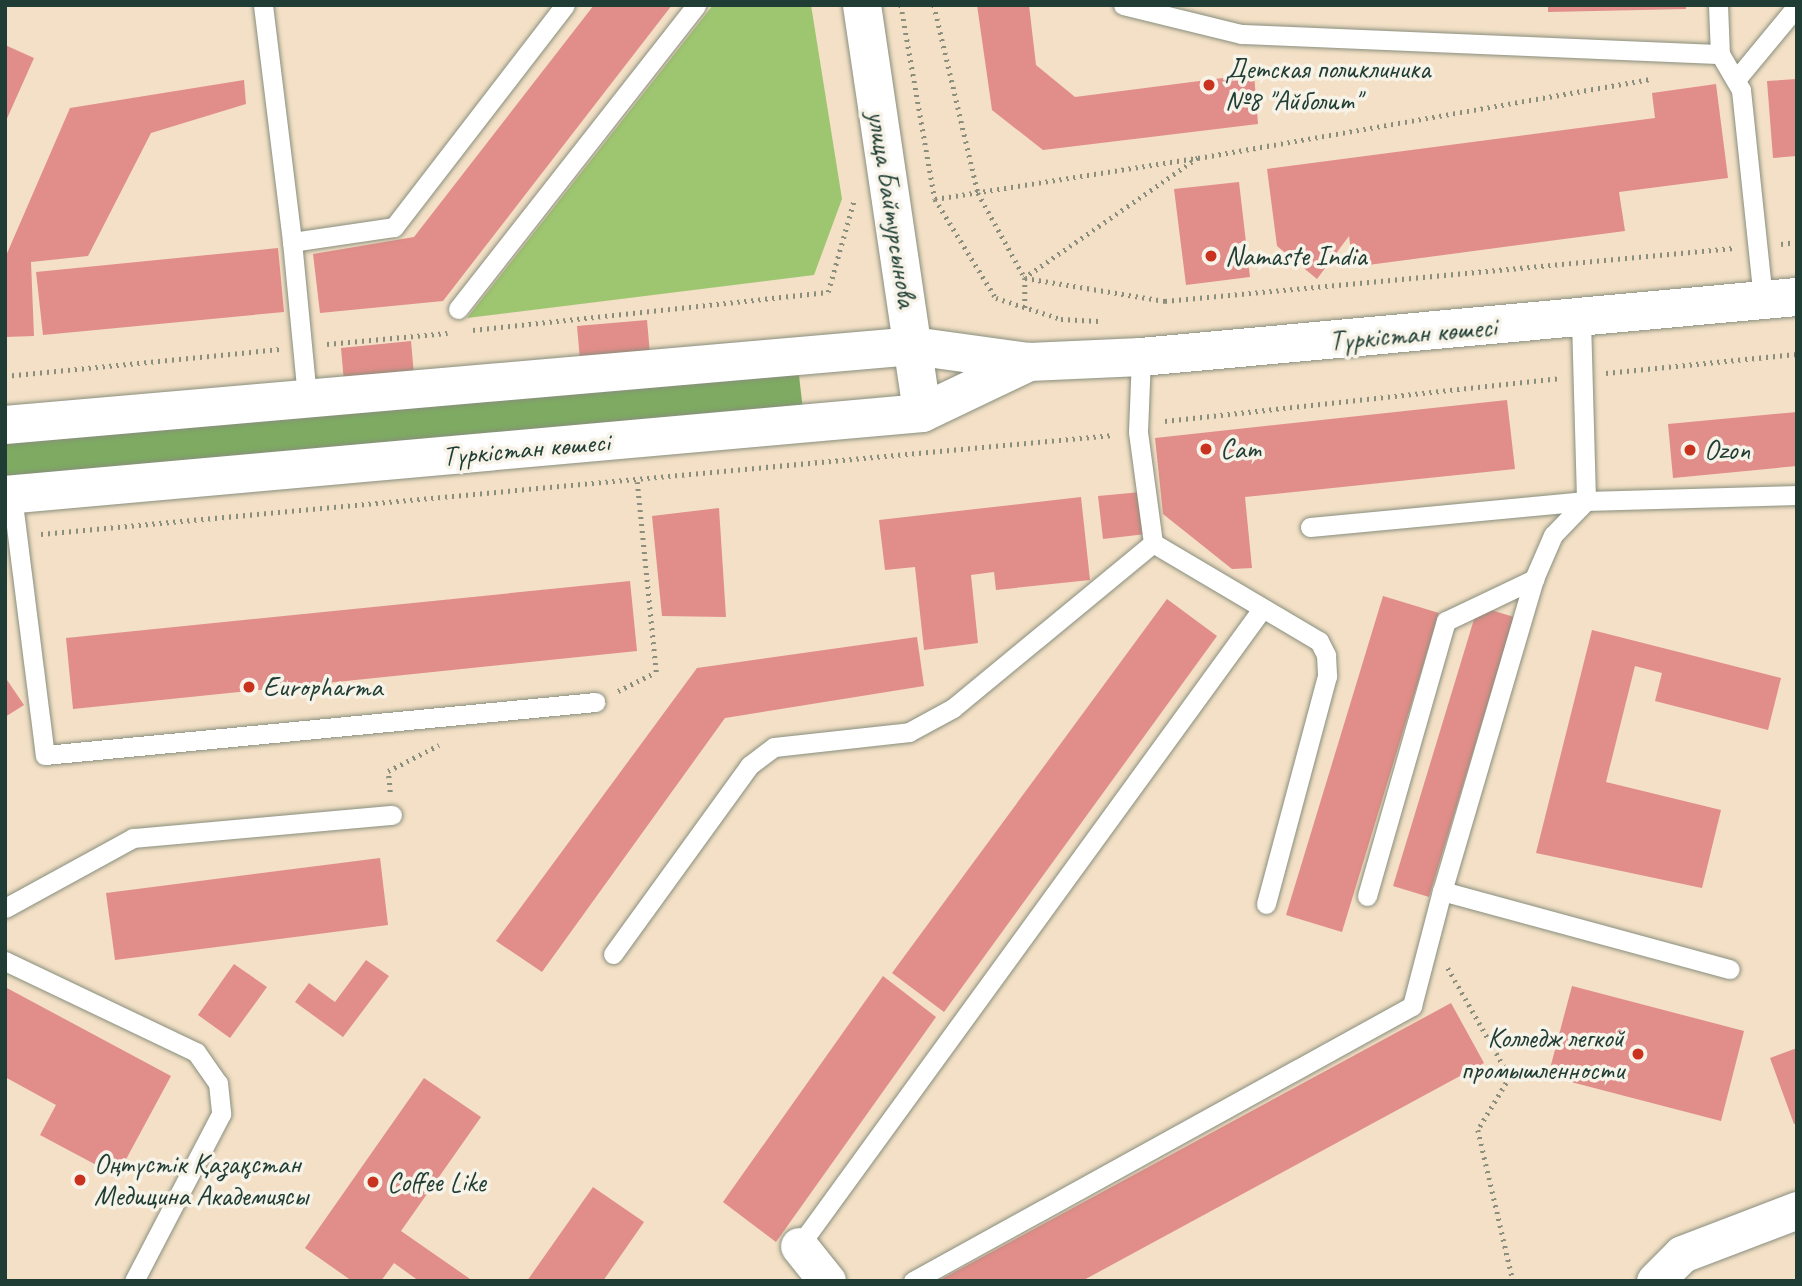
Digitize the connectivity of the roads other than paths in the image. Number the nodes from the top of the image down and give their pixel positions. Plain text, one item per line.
1 (263, 5) edge
2 (565, 5) edge
3 (696, 5) edge
4 (862, 5) edge
5 (1123, 5) edge
6 (1718, 5) edge
7 (1797, 6) edge
8 (1720, 54) junction
9 (1739, 76) junction
10 (292, 243) junction
11 (1780, 299) edge
12 (458, 309) dead end
13 (1581, 320) junction
14 (913, 346) junction
15 (1141, 357) junction
16 (1028, 362) junction
17 (307, 397) junction
18 (922, 413) junction
19 (5, 425) edge
20 (9, 495) edge
21 (1797, 495) edge
22 (1586, 501) junction
23 (1310, 527) dead end
24 (1153, 543) junction
25 (1534, 579) junction
26 (1262, 609) junction
27 (595, 702) road end
28 (392, 816) road end
29 (1442, 891) junction
30 (1367, 896) dead end
31 (1266, 904) dead end
32 (5, 908) edge
33 (613, 954) dead end
34 (5, 961) edge
35 (1730, 969) dead end
36 (1797, 1210) edge
37 (799, 1246) joint
38 (134, 1281) edge
39 (827, 1281) edge
40 (913, 1281) edge
41 (1655, 1281) edge

1 - 10 lane
2 - 10 lane
3 - 12 lane
4 - 14 main road, улица Байтурсынова
5 - 8 lane
6 - 8 lane
7 - 9 lane
8 - 9 lane
9 - 11 lane
10 - 17 lane
11 - 13 main road, Түркістан көшесі
13 - 15 main road, Түркістан көшесі
13 - 22 lane
14 - 16 main road, Түркістан көшесі
14 - 17 main road, Түркістан көшесі
14 - 18 main road, улица Байтурсынова
15 - 16 main road, Түркістан көшесі
15 - 24 lane
16 - 18 main road, Түркістан көшесі
17 - 19 main road, Түркістан көшесі
18 - 20 main road, Түркістан көшесі
20 - 27 lane
21 - 22 lane
22 - 23 lane
22 - 25 lane
24 - 26 lane
24 - 33 lane
25 - 29 lane
25 - 30 lane
26 - 31 lane
26 - 37 lane
28 - 32 lane
29 - 35 lane
29 - 40 lane
34 - 38 lane
36 - 41 street
37 - 39 street

